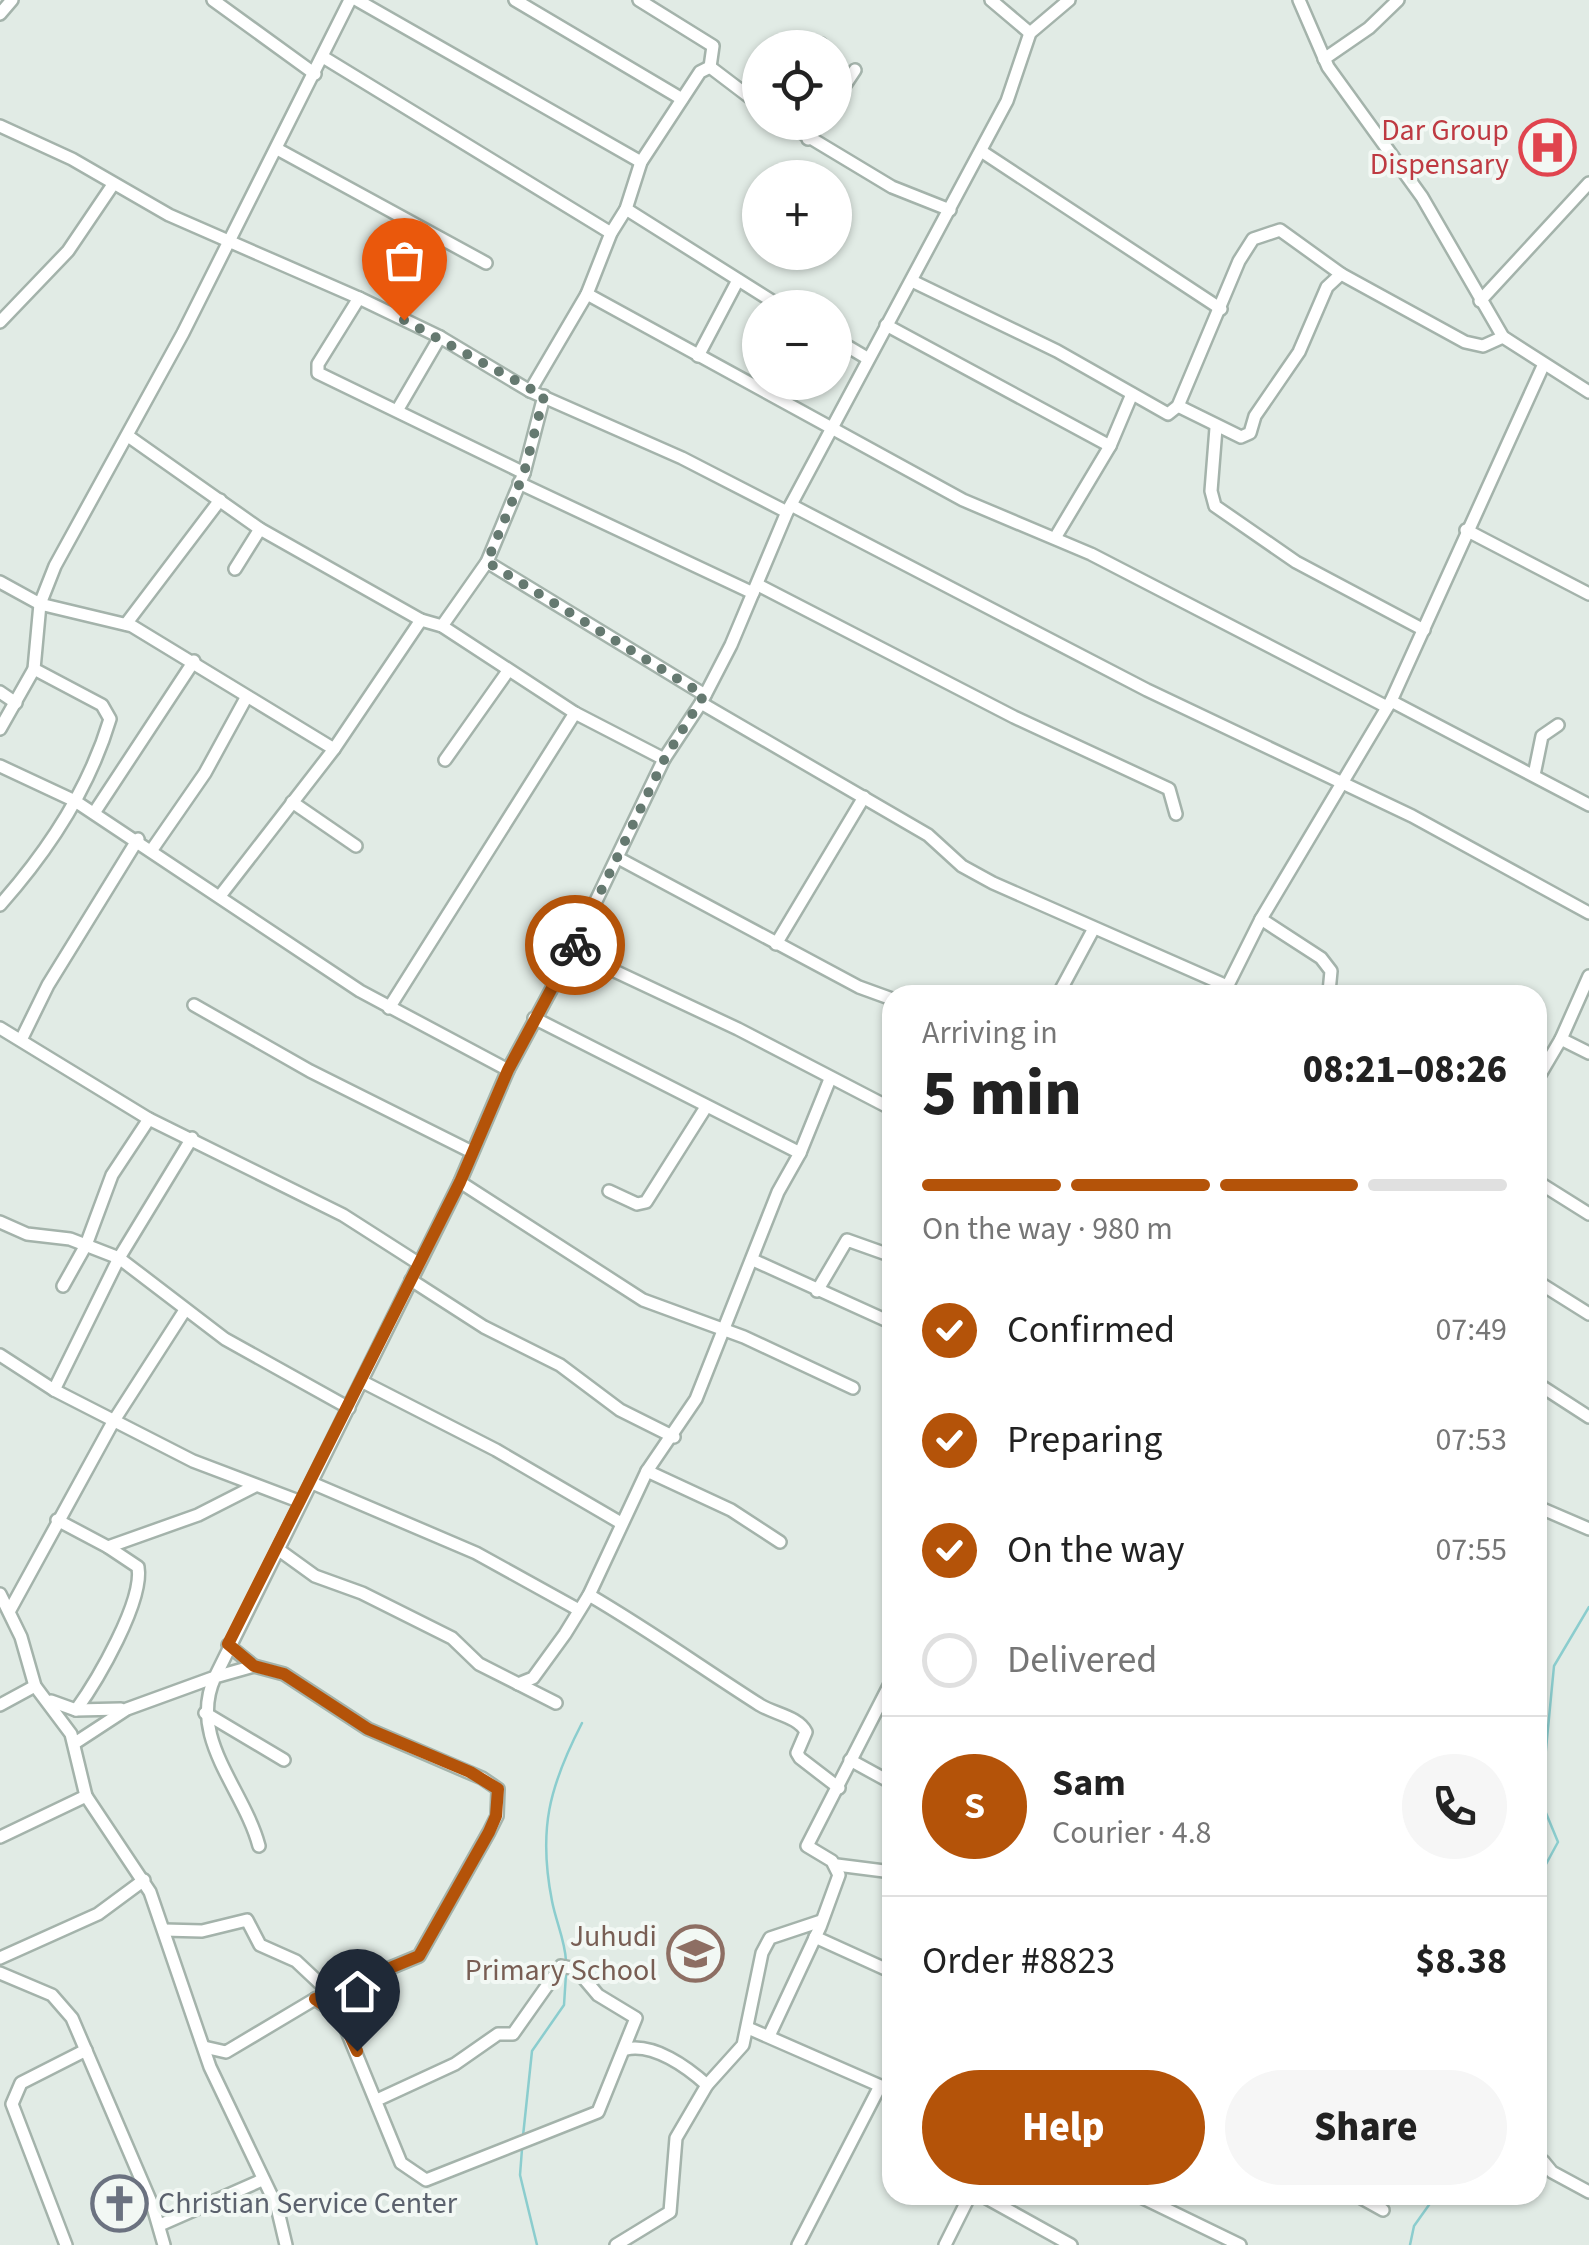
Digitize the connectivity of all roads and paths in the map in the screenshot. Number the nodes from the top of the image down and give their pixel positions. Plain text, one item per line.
1 (12, 0) edge
2 (213, 0) edge
3 (334, 0) edge
4 (514, 0) edge
5 (639, 0) edge
6 (990, 0) edge
7 (1068, 0) edge
8 (1300, 0) edge
9 (1398, 0) edge
10 (351, 2) edge
11 (657, 4) edge
12 (0, 14) edge
13 (1030, 33) junction
14 (323, 58) junction
15 (1324, 59) junction
16 (710, 67) junction
17 (855, 70) dead end
18 (315, 74) junction
19 (852, 74) edge
20 (742, 91) edge
21 (682, 98) junction
22 (0, 126) edge
23 (810, 140) edge
24 (279, 150) junction
25 (981, 151) junction
26 (640, 162) junction
27 (1589, 183) edge
28 (112, 186) junction
29 (626, 209) junction
30 (950, 210) junction
31 (611, 234) junction
32 (226, 241) junction
33 (486, 263) dead end
34 (1341, 274) junction
35 (738, 280) junction
36 (912, 281) junction
37 (754, 290) edge
38 (587, 294) junction
39 (359, 298) junction
40 (1480, 301) junction
41 (1221, 309) junction
42 (0, 322) edge
43 (886, 325) junction
44 (1503, 337) junction
45 (440, 338) junction
46 (852, 349) edge
47 (698, 356) junction
48 (867, 358) junction
49 (1542, 366) junction
50 (530, 391) junction
51 (1589, 392) edge
52 (1132, 394) junction
53 (544, 396) junction
54 (1178, 406) junction
55 (398, 409) junction
56 (1216, 428) junction
57 (834, 429) junction
58 (128, 436) junction
59 (1110, 446) junction
60 (521, 478) junction
61 (220, 500) junction
62 (789, 509) junction
63 (260, 529) junction
64 (1466, 530) junction
65 (1056, 538) junction
66 (487, 562) junction
67 (235, 569) dead end
68 (0, 582) edge
69 (755, 589) junction
70 (1589, 594) edge
71 (40, 604) junction
72 (421, 620) junction
73 (126, 624) junction
74 (442, 626) junction
75 (1424, 630) junction
76 (194, 661) junction
77 (34, 669) junction
78 (508, 670) junction
79 (0, 692) edge
80 (246, 698) junction
81 (703, 699) junction
82 (16, 703) junction
83 (1389, 704) junction
84 (575, 713) junction
85 (1558, 725) dead end
86 (0, 729) edge
87 (334, 749) junction
88 (445, 760) dead end
89 (664, 760) junction
90 (0, 766) edge
91 (1534, 774) junction
92 (1342, 786) junction
93 (864, 797) junction
94 (75, 801) junction
95 (292, 802) junction
96 (1589, 805) edge
97 (94, 813) junction
98 (1176, 814) dead end
99 (138, 839) junction
100 (356, 846) dead end
101 (152, 851) junction
102 (618, 858) junction
103 (220, 896) junction
104 (0, 905) edge
105 (1589, 912) edge
106 (1261, 919) junction
107 (1093, 930) junction
108 (776, 944) junction
109 (572, 951) junction
110 (1589, 976) edge
111 (1063, 985) edge
112 (1214, 985) edge
113 (1228, 985) edge
114 (1331, 985) edge
115 (882, 995) edge
116 (194, 1005) dead end
117 (388, 1008) junction
118 (534, 1018) junction
119 (0, 1028) edge
120 (22, 1038) junction
121 (1561, 1039) junction
122 (1589, 1053) edge
123 (1547, 1063) edge
124 (508, 1070) junction
125 (830, 1079) junction
126 (882, 1103) edge
127 (706, 1107) junction
128 (148, 1119) junction
129 (192, 1138) junction
130 (470, 1150) junction
131 (800, 1153) junction
132 (460, 1182) junction
133 (1547, 1188) edge
134 (609, 1190) dead end
135 (1589, 1214) edge
136 (0, 1222) edge
137 (86, 1245) junction
138 (882, 1252) edge
139 (119, 1258) junction
140 (753, 1260) junction
141 (418, 1264) junction
142 (411, 1280) junction
143 (63, 1286) dead end
144 (1547, 1288) edge
145 (817, 1290) junction
146 (186, 1310) junction
147 (1589, 1314) edge
148 (882, 1319) edge
149 (724, 1329) junction
150 (0, 1355) edge
151 (363, 1382) junction
152 (853, 1388) dead end
153 (54, 1390) junction
154 (1547, 1390) edge
155 (349, 1408) junction
156 (1589, 1418) edge
157 (113, 1422) junction
158 (674, 1437) junction
159 (647, 1472) junction
160 (312, 1483) junction
161 (255, 1486) junction
162 (301, 1502) junction
163 (1547, 1512) edge
164 (57, 1520) junction
165 (621, 1523) junction
166 (1589, 1529) edge
167 (780, 1542) dead end
168 (108, 1547) junction
169 (279, 1550) junction
170 (0, 1594) edge
171 (589, 1595) junction
172 (10, 1610) junction
173 (579, 1610) junction
174 (228, 1644) junction
175 (254, 1666) junction
176 (215, 1677) junction
177 (518, 1684) junction
178 (35, 1686) junction
179 (48, 1700) junction
180 (882, 1701) edge
181 (556, 1703) dead end
182 (0, 1705) edge
183 (127, 1709) junction
184 (76, 1710) junction
185 (205, 1713) junction
186 (74, 1743) junction
187 (284, 1760) dead end
188 (850, 1760) junction
189 (882, 1778) edge
190 (839, 1788) junction
191 (86, 1796) junction
192 (0, 1837) edge
193 (259, 1846) dead end
194 (837, 1866) junction
195 (882, 1871) edge
196 (144, 1880) junction
197 (822, 1921) junction
198 (164, 1930) junction
199 (815, 1936) junction
200 (0, 1958) edge
201 (882, 1967) edge
202 (0, 1974) edge
203 (329, 1992) junction
204 (315, 1999) junction
205 (748, 2028) junction
206 (634, 2030) junction
207 (768, 2036) junction
208 (204, 2047) junction
209 (644, 2048) junction
210 (626, 2049) junction
211 (86, 2050) junction
212 (226, 2052) junction
213 (215, 2078) junction
214 (708, 2085) junction
215 (882, 2086) edge
216 (882, 2095) edge
217 (377, 2100) junction
218 (1547, 2166) edge
219 (262, 2180) junction
220 (1589, 2192) edge
221 (965, 2205) edge
222 (1000, 2205) edge
223 (1158, 2205) edge
224 (1373, 2205) edge
225 (1382, 2210) dead end
226 (160, 2226) junction
227 (66, 2245) edge
228 (164, 2245) edge
229 (286, 2245) edge
230 (616, 2245) edge
231 (798, 2245) edge
232 (947, 2245) edge
233 (1072, 2245) edge
234 (1240, 2245) edge

1 - 12 street
2 - 18 street
3 - 10 street
4 - 21 street
5 - 11 street
6 - 13 street
7 - 13 street
8 - 15 street
9 - 15 street
10 - 14 street
10 - 26 street
11 - 16 street
13 - 25 street
14 - 18 street
14 - 31 street
15 - 40 street
16 - 20 street
16 - 21 street
17 - 19 street
18 - 24 street
21 - 26 street
22 - 28 street
23 - 30 street
24 - 32 street
24 - 33 street
25 - 30 street
25 - 41 street
26 - 29 street
27 - 40 street
28 - 32 street
28 - 42 street
29 - 31 street
29 - 35 street
30 - 36 street
31 - 38 street
32 - 39 street
32 - 58 street
34 - 41 street
34 - 44 street
34 - 56 street
35 - 37 street
35 - 47 street
36 - 43 street
36 - 52 street
38 - 47 street
38 - 50 street
39 - 45 street
39 - 55 street
40 - 44 street
41 - 54 street
43 - 48 street
43 - 59 street
44 - 49 street
45 - 50 street
45 - 55 street
46 - 48 street
47 - 57 street
48 - 57 street
49 - 51 street
49 - 64 street
50 - 53 street
52 - 54 street
52 - 59 street
53 - 60 street
53 - 62 street
54 - 56 street
55 - 60 street
56 - 75 street
57 - 62 street
57 - 65 street
58 - 61 street
58 - 71 street
59 - 65 street
60 - 66 street
60 - 69 street
61 - 63 street
61 - 73 street
62 - 69 street
62 - 92 street
63 - 67 street
63 - 72 street
64 - 70 street
64 - 75 street
65 - 83 street
66 - 74 street
66 - 81 street
68 - 71 street
69 - 81 street
69 - 98 street
71 - 73 street
71 - 77 street
72 - 74 street
72 - 87 street
73 - 76 street
74 - 78 street
75 - 83 street
76 - 80 street
76 - 97 street
77 - 82 street
77 - 94 street
78 - 84 street
78 - 88 street
79 - 82 street
80 - 87 street
80 - 101 street
81 - 89 street
81 - 93 street
82 - 86 street
83 - 91 street
83 - 92 street
84 - 89 street
84 - 117 street
85 - 91 street
87 - 95 street
89 - 102 street
90 - 94 street
91 - 96 street
92 - 105 street
92 - 106 street
93 - 107 street
93 - 108 street
94 - 97 street
94 - 104 street
95 - 100 street
95 - 103 street
97 - 99 street
99 - 101 street
99 - 120 street
101 - 103 street
102 - 108 street
102 - 109 street
103 - 117 street
106 - 113 street
106 - 114 street
107 - 111 street
107 - 112 street
108 - 115 street
109 - 118 street
109 - 125 street
110 - 121 street
116 - 130 street
117 - 124 street
118 - 124 street
118 - 127 street
119 - 120 street
120 - 128 street
121 - 122 street
121 - 123 street
124 - 130 street
125 - 126 street
125 - 131 street
127 - 131 street
127 - 134 street
128 - 129 street
128 - 137 street
129 - 139 street
129 - 141 street
130 - 132 street
131 - 140 street
132 - 141 street
132 - 149 street
133 - 135 street
136 - 137 street
137 - 139 street
137 - 143 street
138 - 145 street
139 - 146 street
139 - 153 street
140 - 145 street
140 - 149 street
141 - 142 street
142 - 151 street
142 - 158 street
144 - 147 street
145 - 148 street
146 - 155 street
146 - 157 street
149 - 152 street
149 - 158 street
150 - 153 street
151 - 155 street
151 - 165 street
153 - 157 street
154 - 156 street
155 - 160 street
157 - 161 street
157 - 164 street
158 - 159 street
159 - 165 street
159 - 167 street
160 - 162 street
160 - 173 street
161 - 162 street
161 - 168 street
162 - 169 street
163 - 166 street
164 - 168 street
164 - 172 street
165 - 171 street
168 - 184 street
169 - 174 street
169 - 177 street
170 - 172 street
171 - 173 street
171 - 190 street
172 - 178 street
173 - 177 street
174 - 175 street
174 - 176 street
175 - 176 street
175 - 203 street
176 - 183 street
176 - 185 street
177 - 181 street
178 - 179 street
178 - 182 street
179 - 184 street
179 - 186 street
180 - 188 street
183 - 184 street
183 - 186 street
185 - 187 street
185 - 193 street
186 - 191 street
188 - 189 street
188 - 190 street
190 - 194 street
191 - 192 street
191 - 196 street
194 - 195 street
194 - 197 street
196 - 198 street
196 - 200 street
197 - 199 street
197 - 205 street
198 - 203 street
198 - 208 street
199 - 201 street
199 - 207 street
202 - 211 street
203 - 204 street
204 - 212 street
204 - 217 street
205 - 207 street
205 - 214 street
206 - 209 street
206 - 210 street
206 - 217 street
207 - 215 street
208 - 212 street
208 - 213 street
209 - 210 street
209 - 214 street
210 - 217 street
211 - 226 street
211 - 227 street
212 - 213 street
213 - 219 street
214 - 230 street
216 - 231 street
218 - 220 street
219 - 226 street
219 - 229 street
221 - 232 street
222 - 233 street
223 - 234 street
224 - 225 street
226 - 228 street

